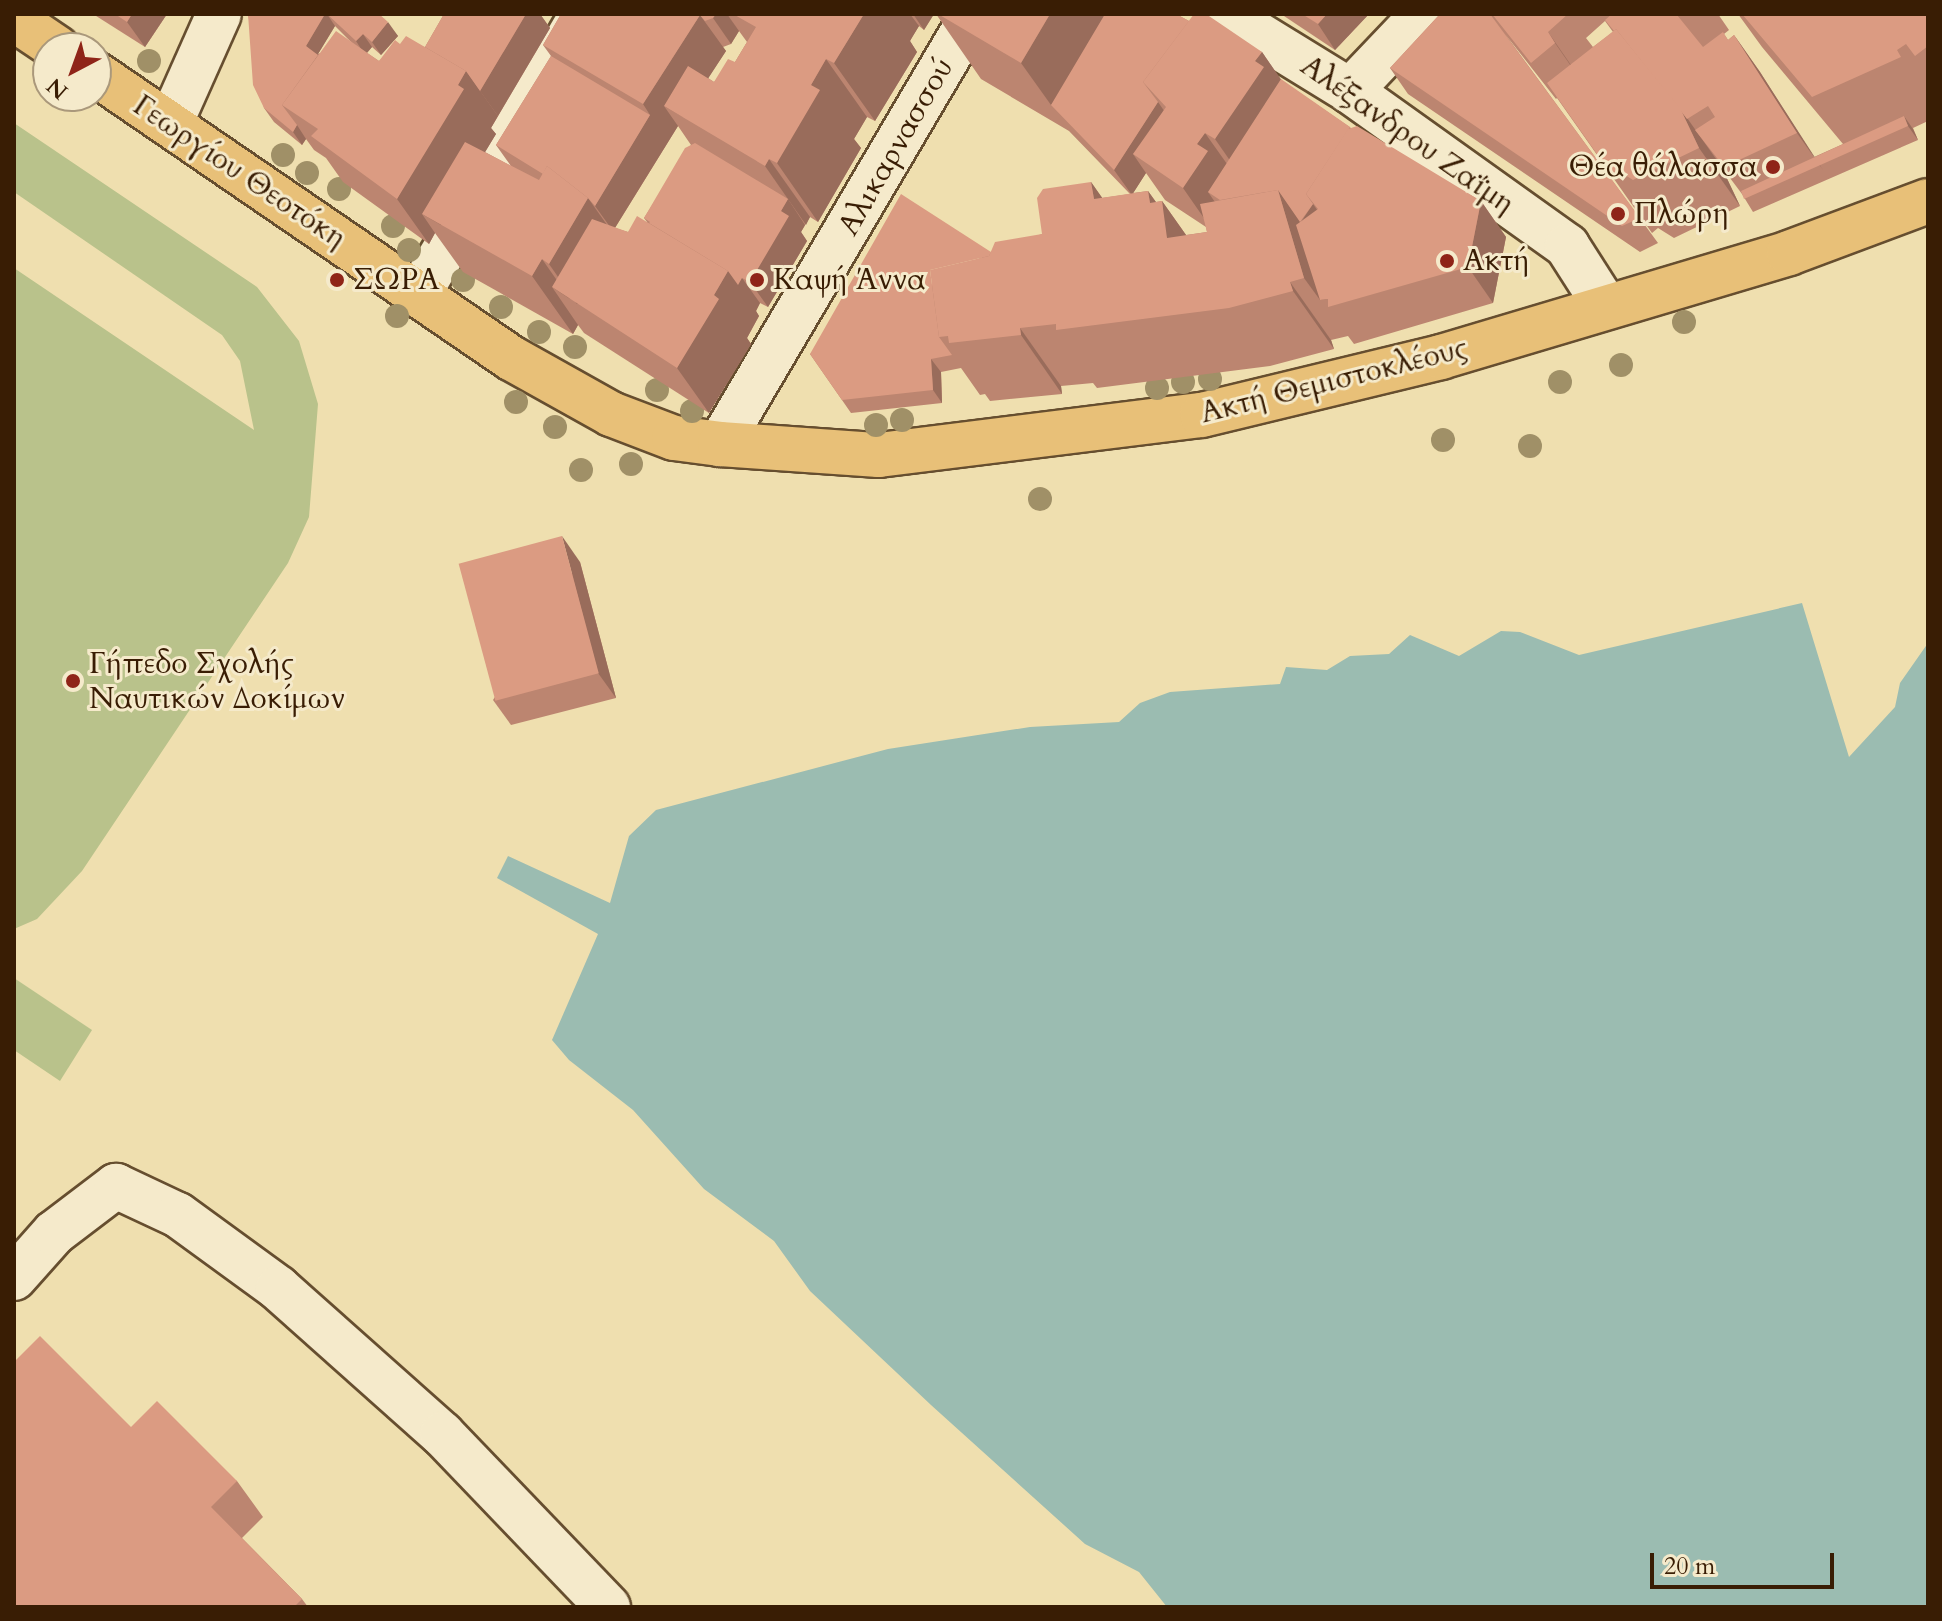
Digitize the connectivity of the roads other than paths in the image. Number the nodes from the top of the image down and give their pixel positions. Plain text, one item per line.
1 (219, 14) edge
2 (582, 14) edge
3 (973, 14) edge
4 (1225, 14) edge
5 (1423, 14) edge
6 (14, 19) edge
7 (33, 32) edge
8 (112, 85) edge
9 (1350, 91) junction
10 (170, 124) junction
11 (1928, 201) edge
12 (418, 295) junction
13 (1606, 307) junction
14 (720, 444) junction
15 (14, 1278) edge
16 (608, 1607) edge

1 - 10 street
2 - 12 street
3 - 14 street, Αλικαρνασσού
4 - 9 street, Αλέξανδρου Ζαΐμη
5 - 9 street
6 - 7 main road
8 - 10 main road, Γεωργίου Θεοτόκη
9 - 13 street, Αλέξανδρου Ζαΐμη
10 - 12 main road, Γεωργίου Θεοτόκη
11 - 13 main road, Ακτή Θεμιστοκλέους
12 - 14 main road, Γεωργίου Θεοτόκη
13 - 14 main road, Ακτή Θεμιστοκλέους
15 - 16 street

